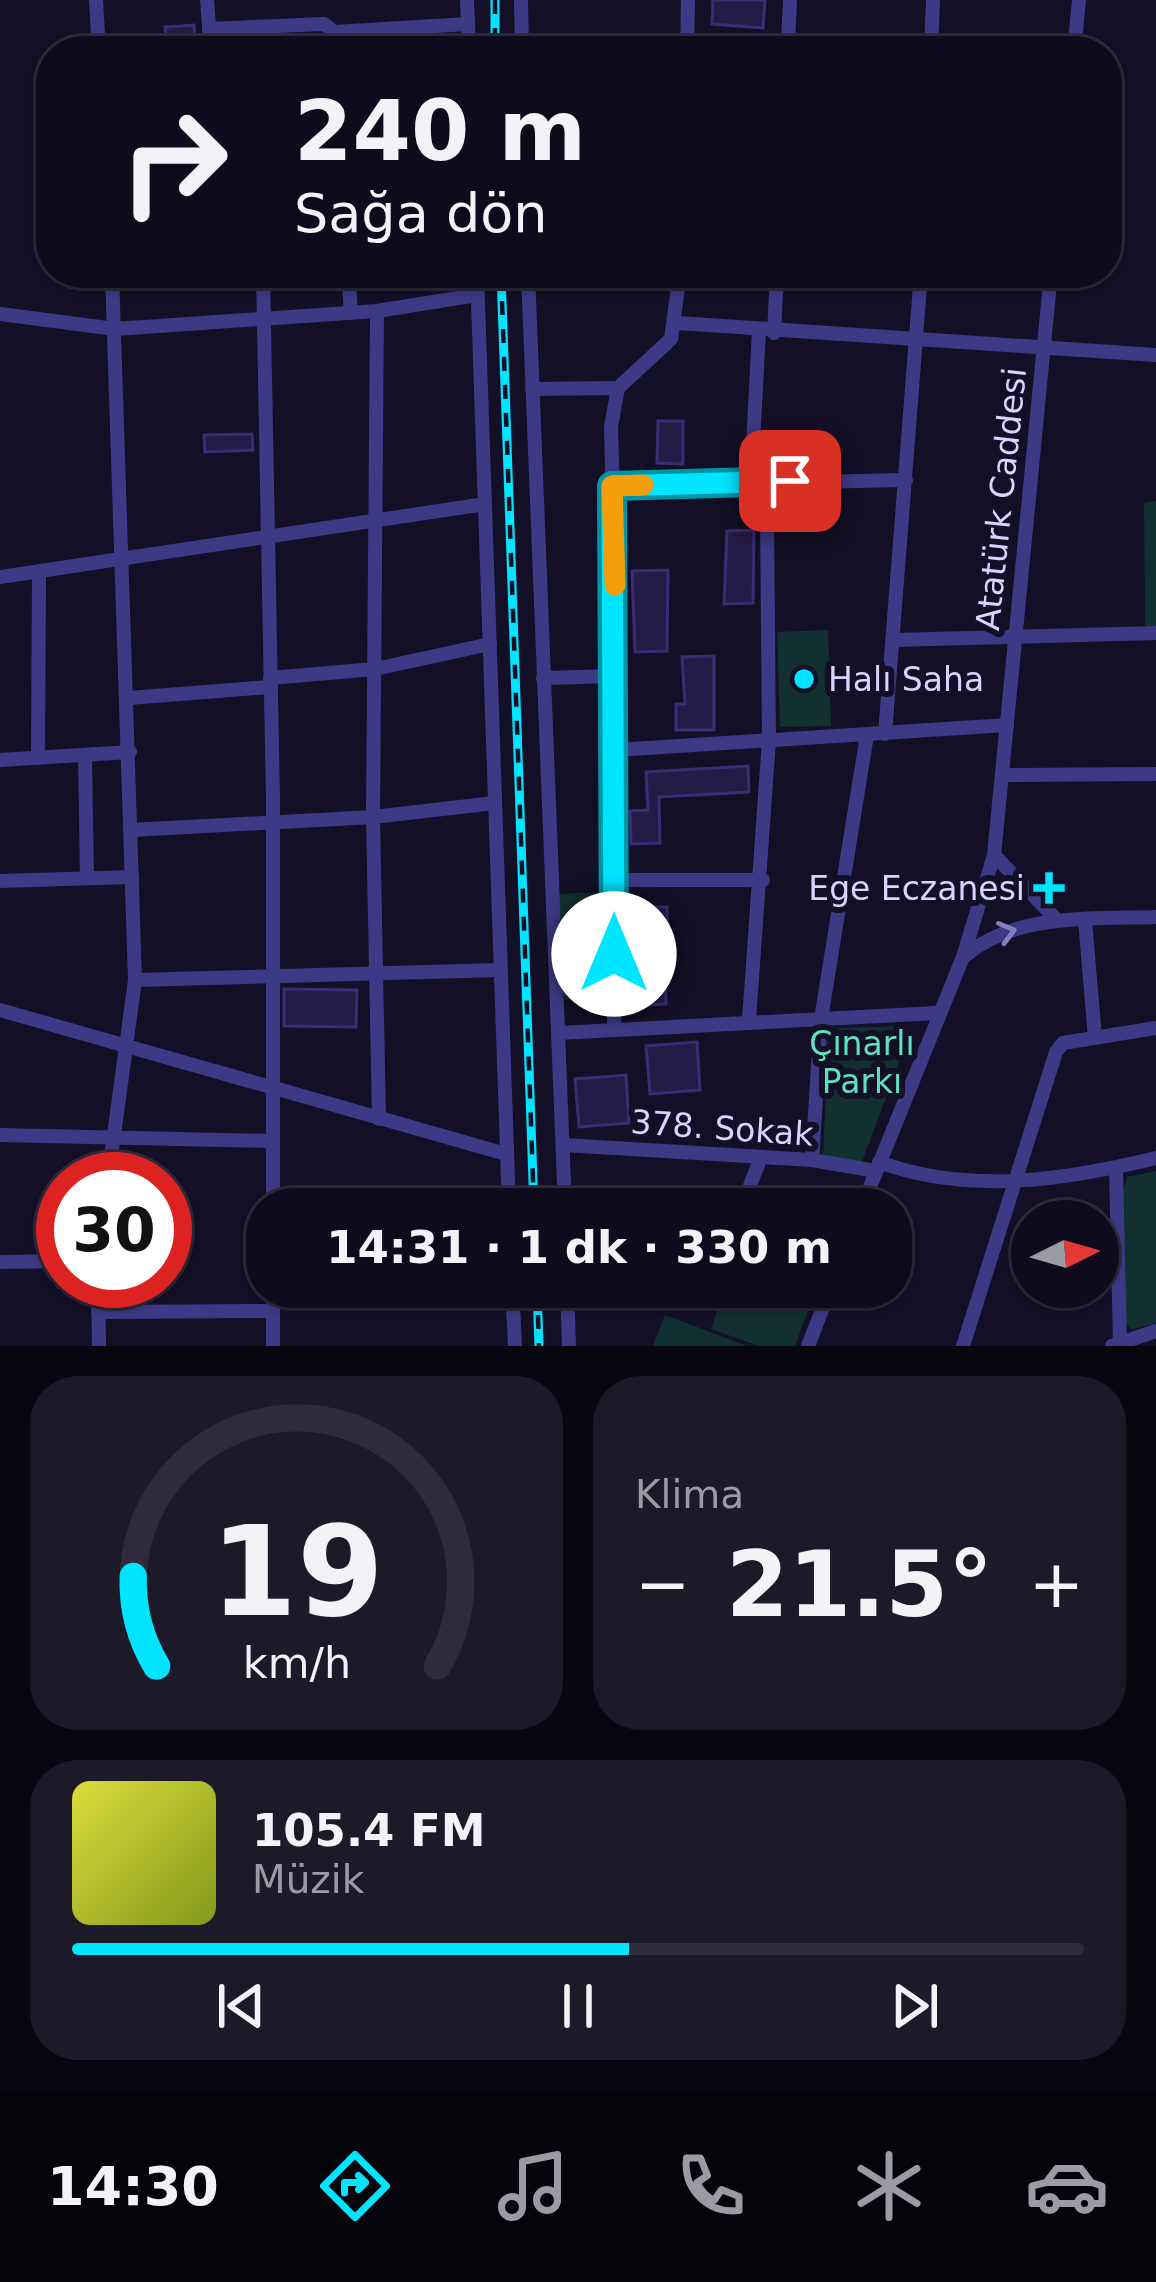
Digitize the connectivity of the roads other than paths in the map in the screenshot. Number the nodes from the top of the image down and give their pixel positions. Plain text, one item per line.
1 (96, 0) edge
2 (207, 0) edge
3 (467, 0) edge
4 (521, 0) edge
5 (688, 0) edge
6 (790, 0) edge
7 (933, 0) edge
8 (1079, 0) edge
9 (468, 24) junction
10 (248, 27) junction
11 (209, 29) junction
12 (334, 32) junction
13 (98, 36) edge
14 (210, 36) edge
15 (249, 36) edge
16 (334, 36) edge
17 (468, 36) edge
18 (522, 36) edge
19 (687, 36) edge
20 (788, 36) edge
21 (932, 36) edge
22 (1075, 36) edge
23 (113, 288) edge
24 (263, 288) edge
25 (349, 288) edge
26 (477, 288) edge
27 (529, 288) edge
28 (679, 288) edge
29 (774, 288) edge
30 (920, 288) edge
31 (1049, 288) edge
32 (477, 296) junction
33 (377, 311) junction
34 (351, 313) junction
35 (0, 314) edge
36 (264, 318) junction
37 (678, 323) junction
38 (115, 329) junction
39 (767, 332) junction
40 (918, 338) junction
41 (1043, 352) junction
42 (1156, 355) edge
43 (618, 388) junction
44 (532, 389) junction
45 (906, 480) junction
46 (751, 481) junction
47 (612, 486) junction
48 (485, 504) junction
49 (379, 520) junction
50 (267, 539) junction
51 (124, 560) junction
52 (39, 574) junction
53 (0, 577) edge
54 (1156, 633) edge
55 (1013, 637) junction
56 (892, 640) junction
57 (490, 644) junction
58 (375, 669) junction
59 (616, 676) junction
60 (543, 678) junction
61 (270, 682) junction
62 (129, 698) junction
63 (1007, 725) junction
64 (885, 734) junction
65 (867, 735) junction
66 (769, 740) junction
67 (616, 750) junction
68 (130, 752) junction
69 (85, 755) junction
70 (38, 758) junction
71 (0, 760) edge
72 (1156, 774) edge
73 (1002, 775) junction
74 (495, 803) junction
75 (373, 817) junction
76 (273, 824) junction
77 (131, 830) junction
78 (994, 855) junction
79 (133, 877) junction
80 (87, 878) junction
81 (614, 880) junction
82 (763, 880) junction
83 (0, 881) edge
84 (1156, 916) edge
85 (1085, 920) junction
86 (1058, 921) junction
87 (963, 957) junction
88 (500, 970) junction
89 (272, 974) junction
90 (376, 974) junction
91 (135, 980) junction
92 (0, 1010) edge
93 (936, 1013) junction
94 (821, 1019) junction
95 (749, 1020) junction
96 (1156, 1028) edge
97 (614, 1029) junction
98 (559, 1033) junction
99 (1095, 1038) junction
100 (126, 1043) junction
101 (272, 1088) junction
102 (380, 1119) junction
103 (0, 1135) edge
104 (113, 1141) junction
105 (272, 1141) junction
106 (564, 1145) junction
107 (112, 1152) edge
108 (506, 1154) junction
109 (760, 1157) junction
110 (1156, 1158) edge
111 (812, 1160) junction
112 (878, 1167) junction
113 (1116, 1168) junction
114 (1014, 1182) junction
115 (273, 1188) edge
116 (507, 1188) edge
117 (565, 1188) edge
118 (749, 1188) edge
119 (870, 1188) edge
120 (36, 1261) edge
121 (0, 1262) edge
122 (98, 1308) edge
123 (513, 1308) edge
124 (568, 1308) edge
125 (823, 1308) edge
126 (273, 1311) joint
127 (98, 1312) junction
128 (1156, 1331) edge
129 (1117, 1345) edge
130 (99, 1346) edge
131 (273, 1346) edge
132 (515, 1346) edge
133 (569, 1346) edge
134 (808, 1346) edge
135 (963, 1346) edge

1 - 13 street
2 - 11 street
3 - 9 street
4 - 18 street
5 - 19 street
6 - 20 street
7 - 21 street
8 - 22 street
9 - 12 street
9 - 17 street
10 - 11 street
10 - 12 street
10 - 15 street
11 - 14 street
12 - 16 street
23 - 38 street
24 - 36 street
25 - 34 street
26 - 32 street
27 - 44 street
28 - 37 street
29 - 39 street
30 - 40 street
31 - 41 street, Atatürk Caddesi
32 - 33 street
32 - 48 street
33 - 34 street
33 - 49 street
34 - 36 street
35 - 38 street
36 - 38 street
36 - 50 street
37 - 39 street
37 - 43 street
38 - 51 street
39 - 40 street
39 - 46 street
40 - 41 street
40 - 45 street
41 - 42 street
41 - 55 street, Atatürk Caddesi
43 - 44 street
43 - 47 street
44 - 60 street
45 - 46 street
45 - 56 street
46 - 47 street
46 - 66 street
47 - 59 street
48 - 49 street
48 - 57 street
49 - 50 street
49 - 58 street
50 - 51 street
50 - 61 street
51 - 52 street
51 - 62 street
52 - 53 street
52 - 70 street
54 - 55 street
55 - 56 street
55 - 63 street, Atatürk Caddesi
56 - 64 street
57 - 58 street
57 - 74 street
58 - 61 street
58 - 75 street
59 - 60 street
59 - 67 street
60 - 98 street
61 - 62 street
61 - 76 street
62 - 68 street
63 - 64 street
63 - 73 street, Atatürk Caddesi
64 - 65 street
65 - 66 street
65 - 94 street
66 - 67 street
66 - 82 street
67 - 81 street
68 - 69 street
68 - 77 street
69 - 70 street
69 - 80 street
70 - 71 street
72 - 73 street
73 - 78 street, Atatürk Caddesi
74 - 75 street
74 - 88 street
75 - 76 street
75 - 90 street
76 - 77 street
76 - 89 street
77 - 79 street
78 - 86 street
78 - 87 street, Atatürk Caddesi
79 - 80 street
79 - 91 street
80 - 83 street
81 - 82 street
81 - 97 street
82 - 95 street
84 - 85 street
85 - 86 street
85 - 99 street
87 -> 86 street
87 - 93 street, Atatürk Caddesi
88 - 90 street
88 - 108 street
89 - 90 street
89 - 91 street
89 - 101 street
90 - 102 street
91 - 100 street
92 - 100 street
93 - 94 street
93 - 112 street, Atatürk Caddesi
94 - 95 street
94 - 111 street
95 - 97 street
96 - 99 street
97 - 98 street
98 - 106 street
99 - 114 street
100 - 101 street
100 - 104 street
101 - 102 street
101 - 105 street
102 - 108 street
103 - 104 street
104 - 105 street
104 - 107 street
105 - 115 street
106 - 109 street, 378. Sokak
106 - 117 street
108 - 116 street
109 - 111 street, 378. Sokak
109 - 118 street
110 - 113 street, 378. Sokak
111 - 112 street, 378. Sokak
112 - 114 street, 378. Sokak
112 - 119 street, Atatürk Caddesi
113 - 114 street, 378. Sokak
113 - 129 street
114 - 135 street
120 - 121 street
122 - 127 street
123 - 132 street
124 - 133 street
125 - 134 street
126 - 127 street
126 - 131 street
127 - 130 street
128 - 129 street

